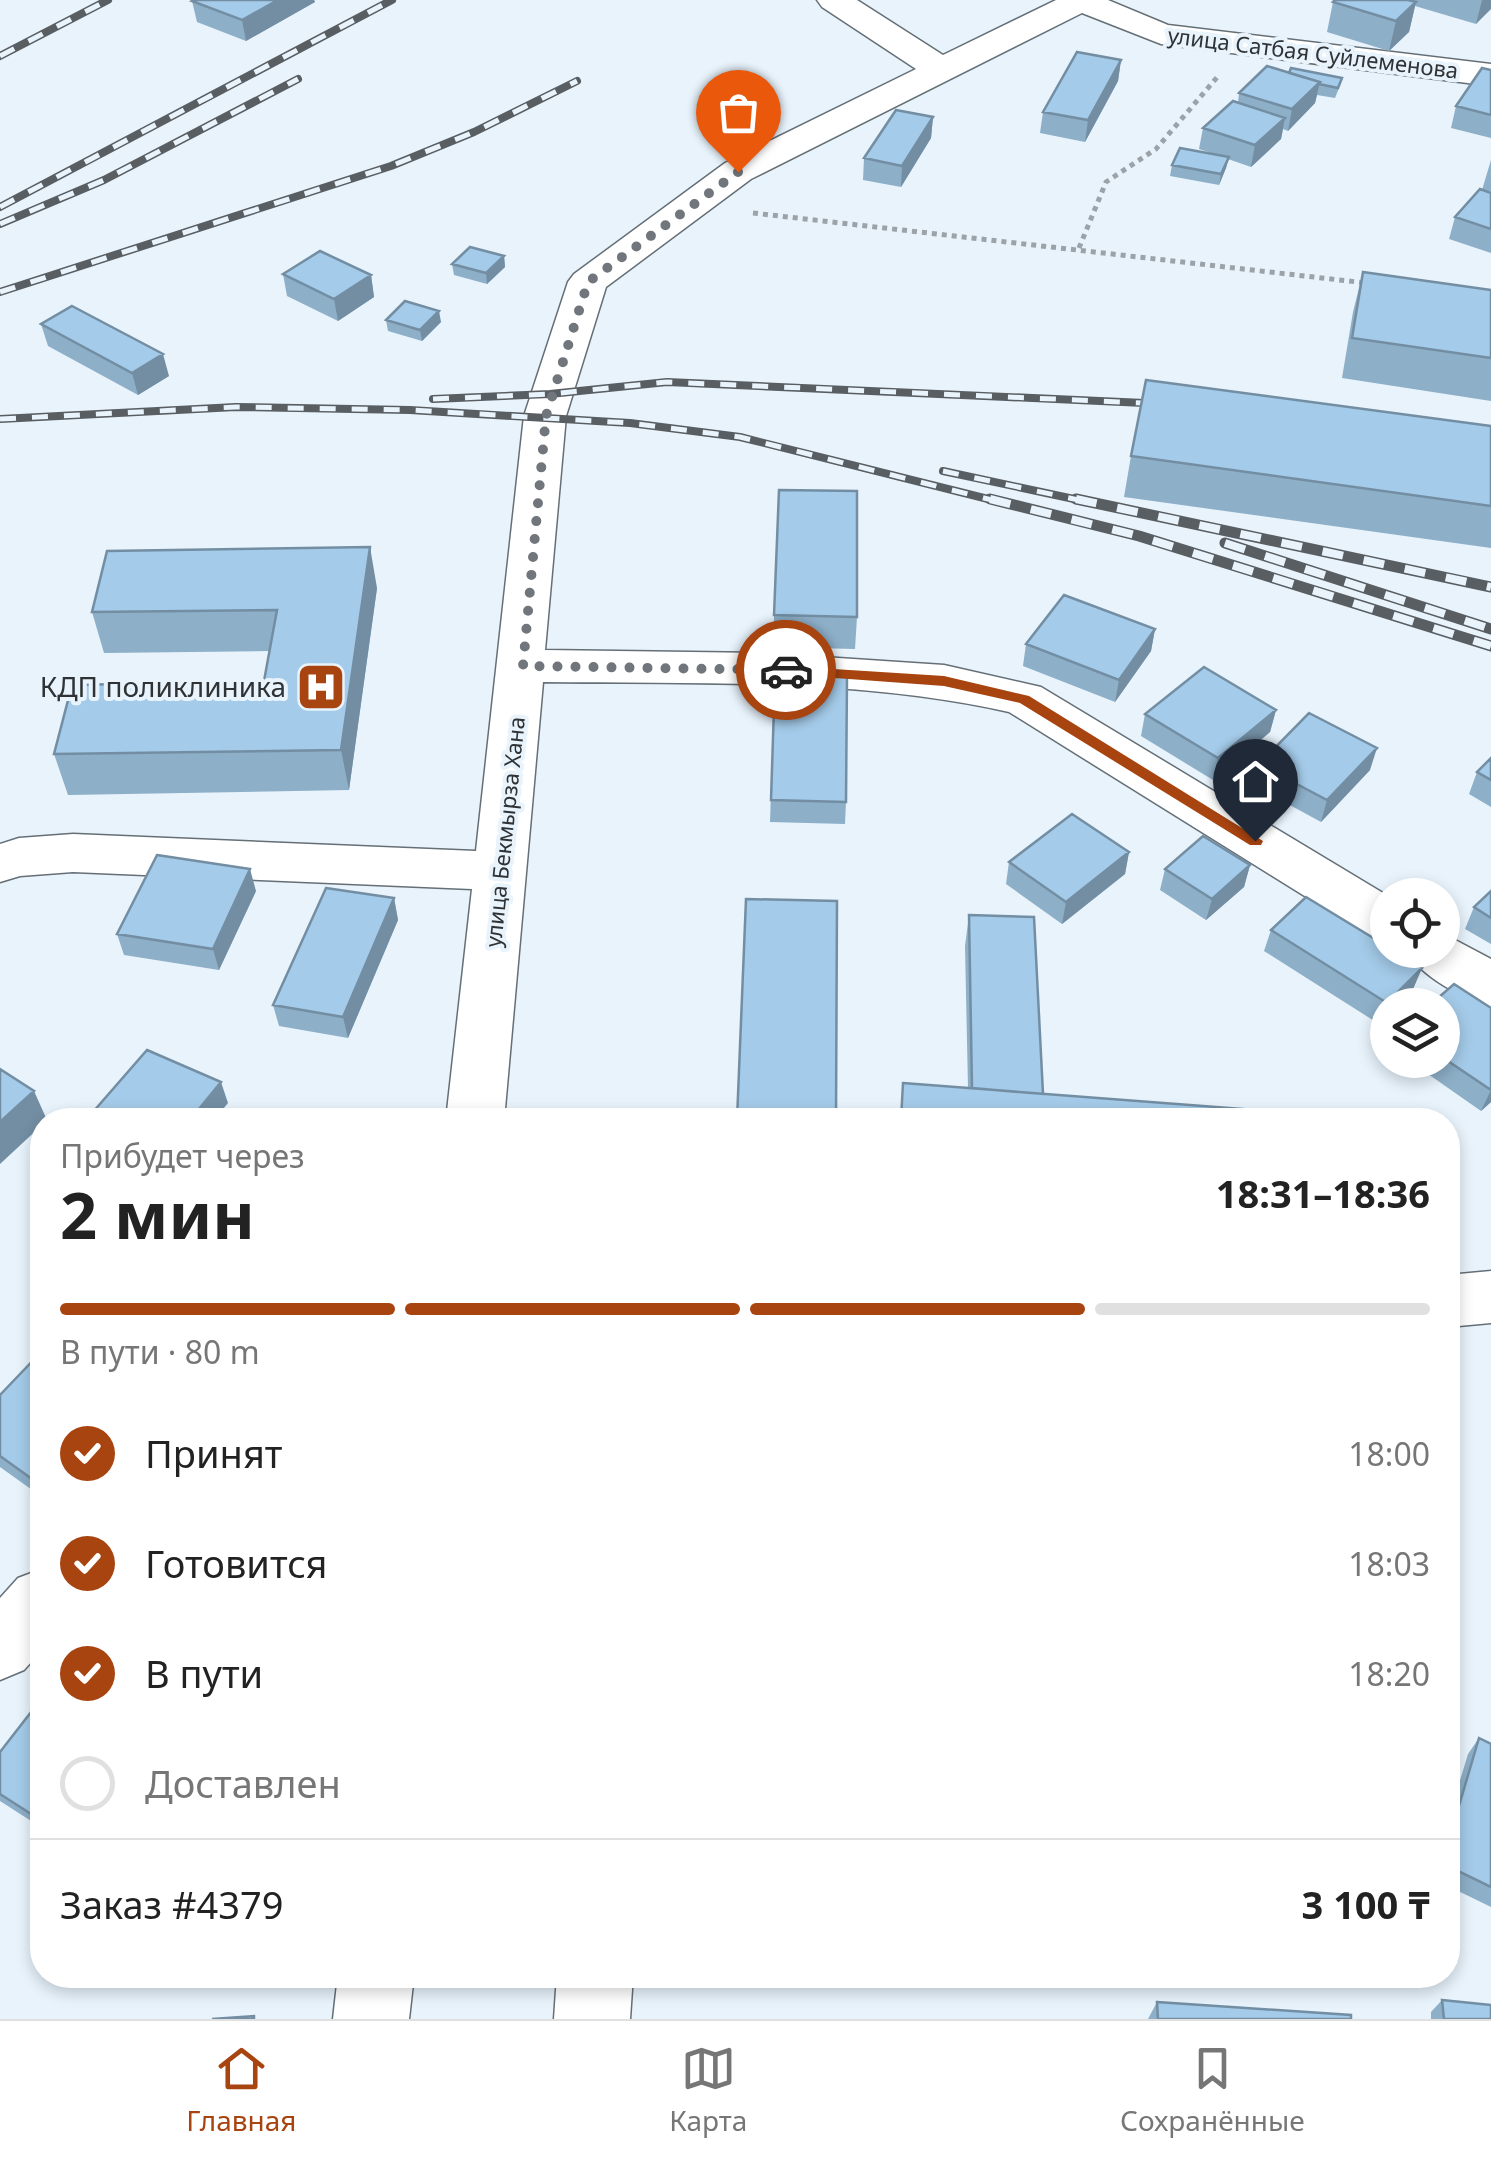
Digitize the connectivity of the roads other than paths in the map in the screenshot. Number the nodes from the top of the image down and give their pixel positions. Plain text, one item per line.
1 (834, 0) edge
2 (1082, 0) edge
3 (940, 70) junction
4 (1491, 75) edge
5 (523, 666) junction
6 (0, 863) edge
7 (500, 871) junction
8 (1370, 911) edge
9 (1460, 967) edge
10 (1491, 986) edge
11 (475, 1108) edge
12 (1491, 1297) edge
13 (1460, 1300) edge
14 (30, 1614) edge
15 (0, 1648) edge
16 (375, 1988) edge
17 (594, 1988) edge
18 (371, 2019) edge
19 (592, 2019) edge

1 - 3 street
2 - 3 street, улица Бекмырза Хана
2 - 4 street, улица Сатбая Суйлеменова
3 - 5 street, улица Бекмырза Хана
5 - 7 street, улица Бекмырза Хана
5 - 8 street
6 - 7 street
7 - 11 street, улица Бекмырза Хана
9 - 10 street
12 - 13 street
14 - 15 street
16 - 18 street
17 - 19 street

